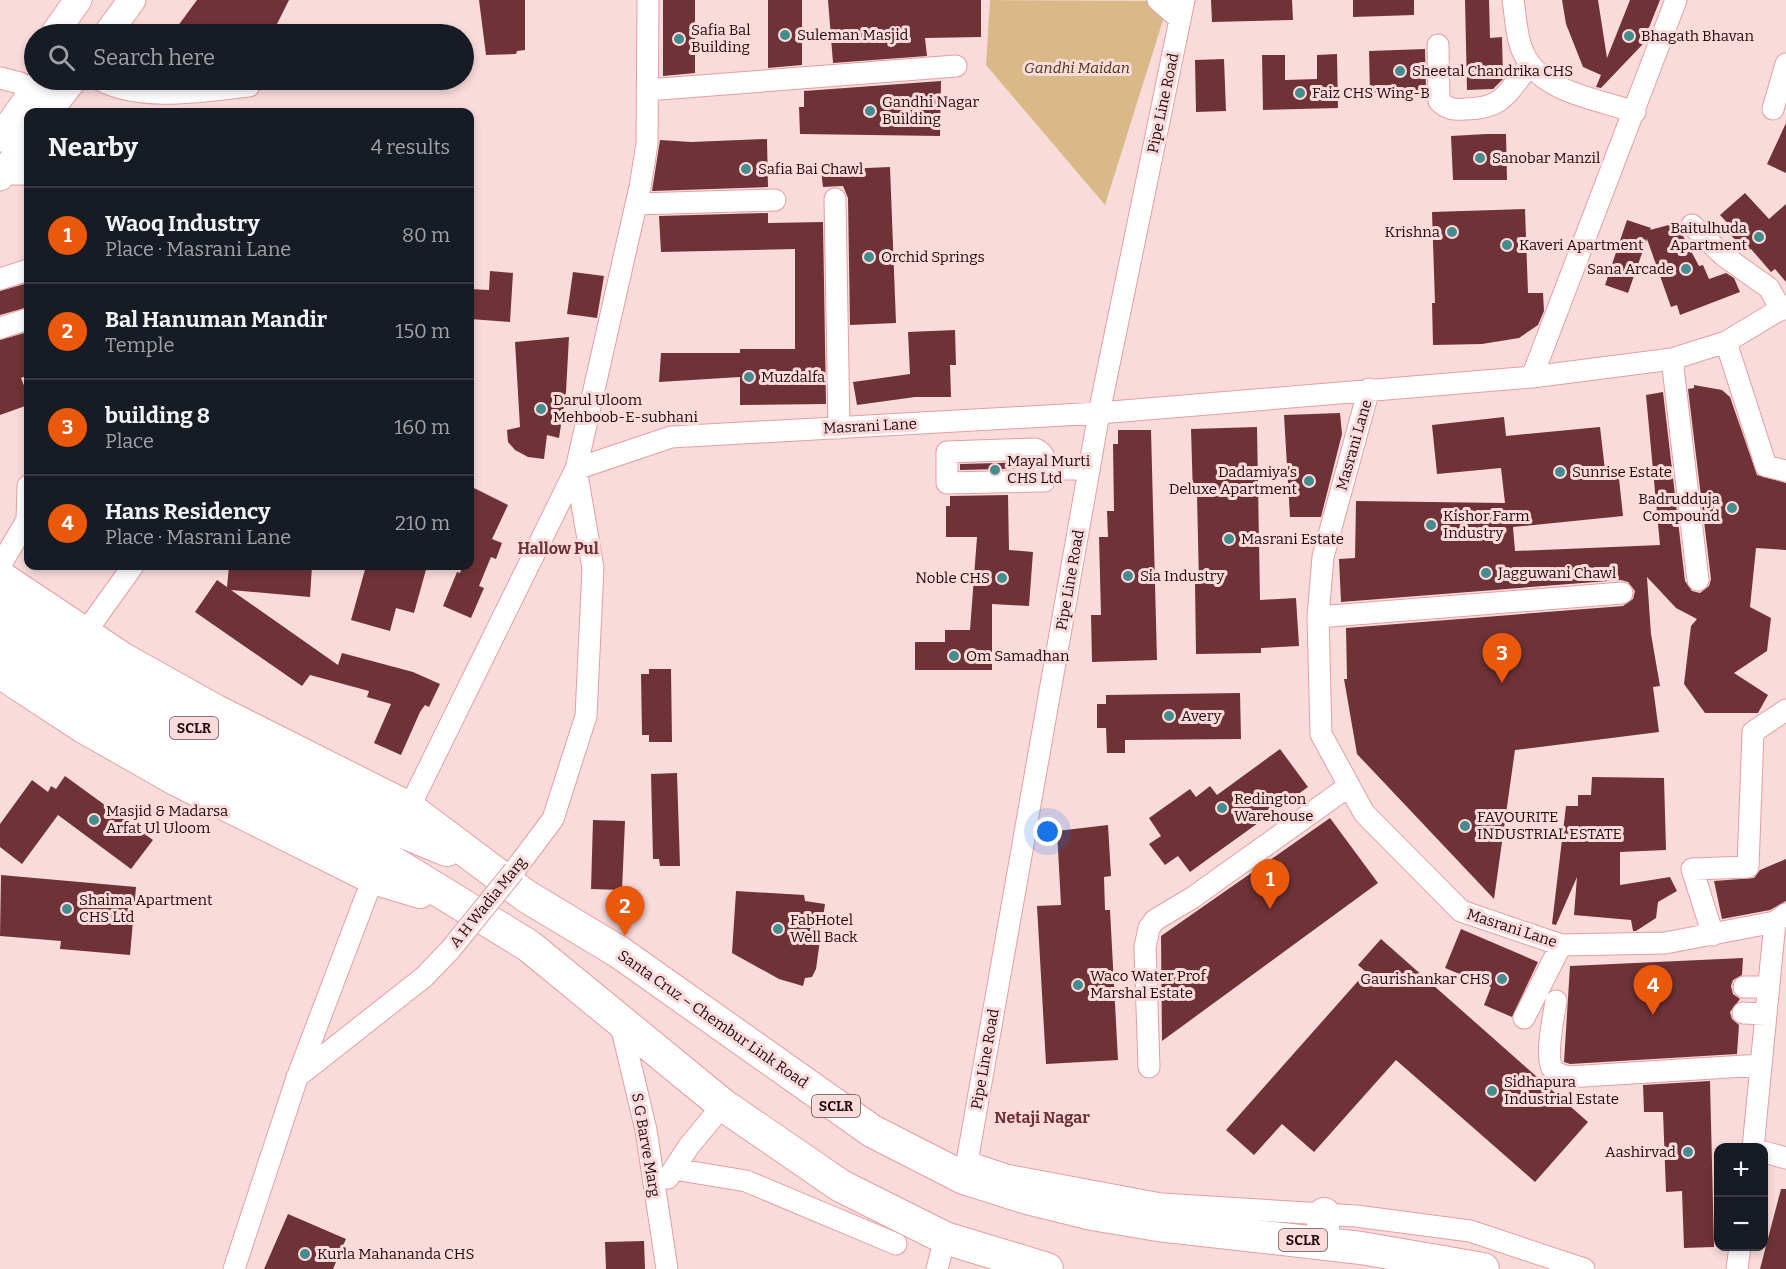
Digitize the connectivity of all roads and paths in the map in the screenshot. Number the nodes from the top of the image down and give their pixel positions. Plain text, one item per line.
1 (132, 0) edge
2 (648, 0) edge
3 (1158, 0) edge
4 (1513, 0) edge
5 (1676, 0) edge
6 (75, 4) edge
7 (1182, 10) edge
8 (61, 24) edge
9 (66, 24) edge
10 (114, 24) edge
11 (1438, 45) dead end
12 (1786, 64) edge
13 (1530, 65) junction
14 (956, 66) dead end
15 (24, 76) edge
16 (65, 90) edge
17 (145, 90) edge
18 (210, 90) edge
19 (647, 90) junction
20 (51, 108) edge
21 (1773, 109) dead end
22 (0, 111) edge
23 (1635, 111) junction
24 (0, 138) edge
25 (24, 147) edge
26 (10, 175) edge
27 (835, 199) dead end
28 (775, 201) dead end
29 (637, 204) junction
30 (1692, 225) dead end
31 (24, 271) edge
32 (0, 279) edge
33 (1784, 308) edge
34 (24, 320) edge
35 (0, 328) edge
36 (1726, 342) junction
37 (1672, 359) junction
38 (1532, 377) junction
39 (1370, 389) junction
40 (1099, 413) junction
41 (1014, 418) junction
42 (839, 428) junction
43 (1015, 450) junction
44 (576, 469) junction
45 (1045, 469) junction
46 (1089, 469) junction
47 (1786, 471) edge
48 (24, 528) edge
49 (130, 570) edge
50 (1698, 580) dead end
51 (2, 587) edge
52 (1622, 593) dead end
53 (1318, 617) junction
54 (85, 633) junction
55 (0, 644) edge
56 (0, 672) edge
57 (1786, 710) edge
58 (1349, 786) junction
59 (391, 844) junction
60 (1780, 918) edge
61 (1713, 935) junction
62 (1561, 945) junction
63 (1744, 987) dead end
64 (1769, 987) junction
65 (1743, 1013) dead end
66 (1766, 1014) junction
67 (620, 1021) junction
68 (1739, 1053) dead end
69 (1762, 1060) junction
70 (1149, 1067) dead end
71 (297, 1078) junction
72 (723, 1105) junction
73 (1754, 1143) edge
74 (1768, 1153) edge
75 (1786, 1158) edge
76 (674, 1169) junction
77 (965, 1170) junction
78 (655, 1193) junction
79 (1323, 1228) junction
80 (945, 1238) junction
81 (896, 1244) dead end
82 (1739, 1251) edge
83 (234, 1269) edge
84 (667, 1269) edge
85 (938, 1269) edge
86 (1047, 1269) edge
87 (1483, 1269) edge
88 (1584, 1269) edge
89 (1737, 1269) edge

1 - 10 main road
2 - 19 street
3 - 7 street
4 - 13 street
5 - 23 street
6 - 8 main road
6 - 9 main road
7 - 40 street, Pipe Line Road
11 - 13 street
12 - 21 street
13 - 23 street
14 - 19 street
15 - 22 main road
15 - 24 main road
16 - 20 main road
17 - 18 street
19 - 29 street
23 - 38 street
25 - 26 main road
27 - 42 street
28 - 29 street
29 - 44 street
30 - 33 street
31 - 32 street
33 - 36 street
34 - 35 street
36 - 37 street
36 - 47 street
37 - 38 street
37 - 50 street
38 - 39 street
39 - 40 street, Masrani Lane
39 - 53 street, Masrani Lane
40 - 41 street, Masrani Lane
40 - 46 street, Pipe Line Road
41 - 42 street, Masrani Lane
41 - 43 street
42 - 44 street, Masrani Lane
43 - 45 street
43 - 45 street
44 - 59 street
44 - 71 street, A H Wadia Marg, bridge
45 - 46 street
46 - 77 street, Pipe Line Road
48 - 51 street
49 - 54 street
51 - 54 highway
51 - 59 highway, SCLR
52 - 53 street
53 - 58 street, Masrani Lane
54 - 59 highway
55 - 59 highway, SCLR
56 - 59 highway
57 - 61 street
58 - 62 street, Masrani Lane
58 - 70 street
59 - 67 highway, SCLR
59 - 71 street
59 - 77 highway, Santa Cruz – Chembur Link Road / SCLR
60 - 61 street, Masrani Lane
60 - 64 street
61 - 62 street, Masrani Lane
62 - 69 street
63 - 64 street
64 - 66 street
65 - 66 street
66 - 69 street
67 - 72 highway, SCLR
67 - 78 street, S G Barve Marg
68 - 69 street
69 - 73 street
71 - 83 street
72 - 76 street
72 - 80 highway, SCLR
74 - 75 street
76 - 78 street
76 - 81 street
77 - 79 highway, Santa Cruz – Chembur Link Road / SCLR
78 - 84 street, S G Barve Marg
79 - 87 highway, Santa Cruz – Chembur Link Road / SCLR
79 - 88 street
80 - 85 street
80 - 86 highway, SCLR
82 - 89 street

